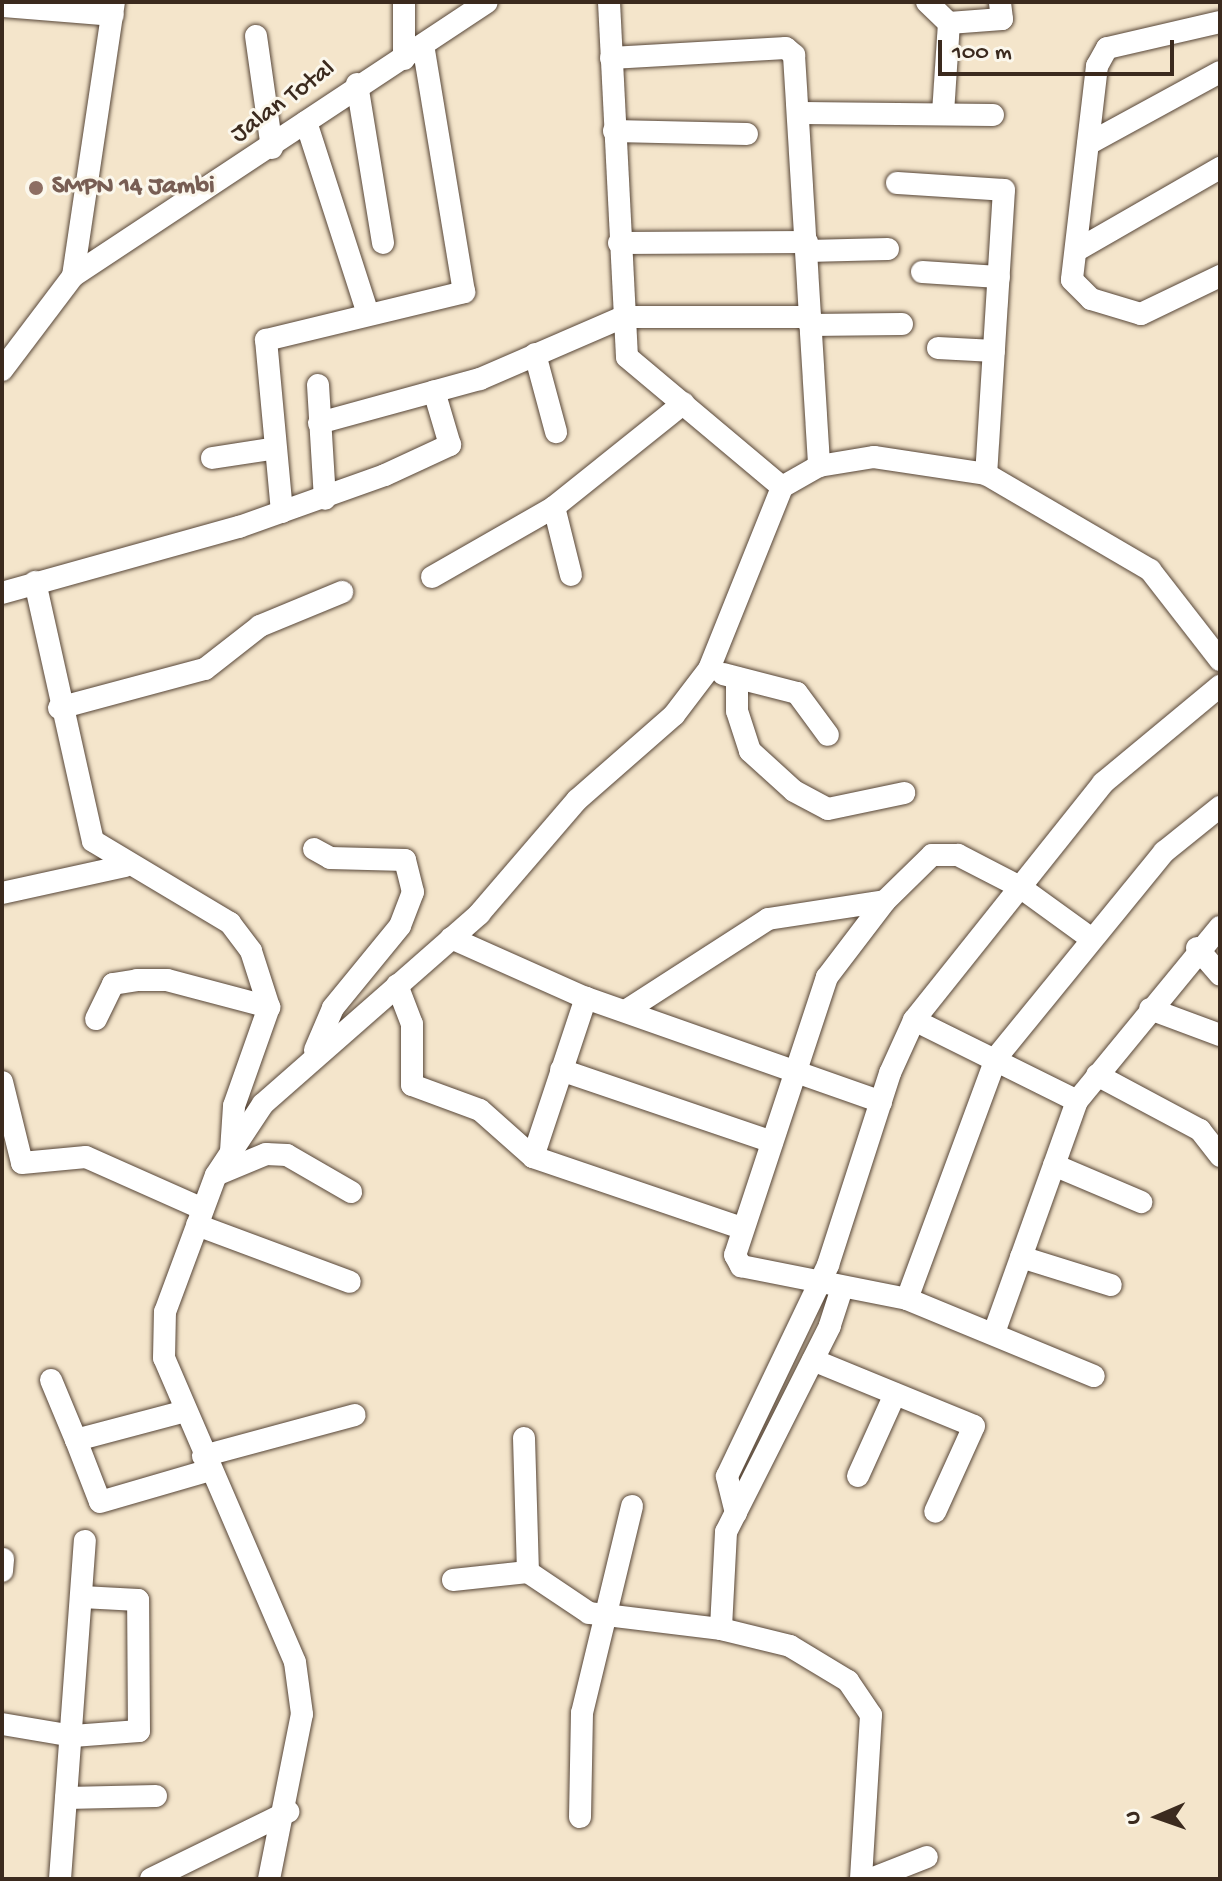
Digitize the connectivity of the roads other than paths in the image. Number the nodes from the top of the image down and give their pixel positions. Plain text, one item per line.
1 (404, 2) edge
2 (487, 2) edge
3 (609, 2) edge
4 (927, 2) edge
5 (1000, 2) edge
6 (2, 6) edge
7 (113, 8) edge
8 (1220, 22) edge
9 (949, 23) junction
10 (256, 36) dead end
11 (414, 54) junction
12 (611, 58) junction
13 (1220, 72) edge
14 (357, 84) junction
15 (802, 113) junction
16 (943, 113) junction
17 (993, 115) dead end
18 (306, 122) junction
19 (614, 131) junction
20 (747, 134) dead end
21 (1088, 144) junction
22 (272, 148) junction
23 (1220, 168) edge
24 (897, 183) dead end
25 (383, 243) dead end
26 (619, 243) junction
27 (807, 246) junction
28 (888, 249) dead end
29 (1079, 249) junction
30 (922, 272) dead end
31 (73, 276) junction
32 (1220, 276) edge
33 (999, 277) junction
34 (367, 311) junction
35 (623, 317) junction
36 (810, 321) junction
37 (902, 324) dead end
38 (938, 348) dead end
39 (994, 351) junction
40 (535, 354) junction
41 (2, 370) edge
42 (318, 385) dead end
43 (434, 391) junction
44 (684, 403) junction
45 (319, 423) junction
46 (556, 432) dead end
47 (271, 449) junction
48 (212, 458) dead end
49 (819, 466) junction
50 (986, 474) junction
51 (782, 487) junction
52 (325, 499) junction
53 (554, 507) junction
54 (282, 512) junction
55 (571, 575) dead end
56 (432, 577) dead end
57 (35, 582) junction
58 (342, 592) dead end
59 (2, 593) edge
60 (1220, 660) edge
61 (709, 669) junction
62 (737, 678) junction
63 (1220, 686) edge
64 (59, 708) junction
65 (828, 735) dead end
66 (904, 793) dead end
67 (1220, 807) edge
68 (314, 849) dead end
69 (125, 866) junction
70 (1020, 887) junction
71 (2, 893) edge
72 (885, 901) junction
73 (1220, 927) edge
74 (1089, 937) junction
75 (451, 938) junction
76 (1197, 948) junction
77 (1220, 974) edge
78 (397, 985) junction
79 (586, 998) junction
80 (269, 1007) junction
81 (1150, 1009) junction
82 (627, 1010) junction
83 (96, 1019) dead end
84 (914, 1020) junction
85 (1220, 1035) edge
86 (311, 1058) junction
87 (996, 1058) junction
88 (798, 1068) junction
89 (561, 1070) junction
90 (1097, 1075) junction
91 (2, 1082) edge
92 (1077, 1101) junction
93 (881, 1102) junction
94 (772, 1142) junction
95 (231, 1152) junction
96 (1220, 1156) edge
97 (533, 1157) junction
98 (1054, 1165) junction
99 (216, 1175) junction
100 (351, 1192) dead end
101 (1141, 1202) dead end
102 (200, 1217) junction
103 (742, 1228) junction
104 (1021, 1257) junction
105 (350, 1282) dead end
106 (819, 1283) junction
107 (1111, 1285) dead end
108 (842, 1288) junction
109 (907, 1299) junction
110 (995, 1330) junction
111 (813, 1360) junction
112 (1094, 1376) dead end
113 (51, 1380) dead end
114 (895, 1394) junction
115 (182, 1412) junction
116 (355, 1415) dead end
117 (524, 1438) dead end
118 (76, 1440) junction
119 (207, 1463) junction
120 (858, 1476) dead end
121 (632, 1506) dead end
122 (935, 1512) dead end
123 (736, 1513) junction
124 (85, 1541) dead end
125 (3, 1559) edge
126 (2, 1571) edge
127 (528, 1572) junction
128 (453, 1580) dead end
129 (82, 1597) junction
130 (606, 1614) junction
131 (721, 1629) junction
132 (2, 1724) edge
133 (73, 1736) junction
134 (156, 1796) dead end
135 (66, 1798) junction
136 (288, 1812) junction
137 (580, 1817) dead end
138 (927, 1857) dead end
139 (60, 1879) edge
140 (151, 1879) edge
141 (269, 1879) edge
142 (861, 1879) edge
143 (871, 1879) edge

1 - 11 street
2 - 11 street, Jalan Total
3 - 12 street
4 - 9 street
5 - 9 street
6 - 7 street
7 - 31 street
8 - 21 street
9 - 16 street
10 - 22 street
11 - 14 street, Jalan Total
11 - 34 street
12 - 15 street
12 - 19 street
13 - 21 street
14 - 18 street, Jalan Total
14 - 25 street
15 - 16 street
15 - 27 street
16 - 17 street
18 - 22 street, Jalan Total
18 - 34 street
19 - 20 street
19 - 26 street
21 - 29 street
22 - 31 street, Jalan Total
23 - 29 street
24 - 33 street
26 - 27 street
26 - 35 street
27 - 28 street
27 - 36 street
29 - 32 street
30 - 33 street
31 - 41 street
33 - 39 street
34 - 47 street
35 - 36 street
35 - 40 street
35 - 44 street
36 - 37 street
36 - 49 street
38 - 39 street
39 - 50 street
40 - 43 street
40 - 46 street
42 - 45 street
43 - 45 street
43 - 52 street
44 - 51 street
44 - 53 street
45 - 52 street
47 - 48 street
47 - 54 street
49 - 50 street
49 - 51 street
50 - 60 street
51 - 61 street
52 - 54 street
53 - 55 street
53 - 56 street
54 - 57 street
57 - 59 street
57 - 64 street
58 - 64 street
61 - 62 street
61 - 75 street
62 - 65 street
62 - 66 street
63 - 70 street
64 - 69 street
67 - 74 street
68 - 86 street
69 - 71 street
69 - 80 street
70 - 72 street
70 - 74 street
70 - 84 street
72 - 82 street
72 - 88 street
73 - 76 street
74 - 87 street
75 - 78 street
75 - 79 street
76 - 77 street
76 - 81 street
78 - 86 street
78 - 97 street
79 - 82 street
79 - 89 street
80 - 83 street
80 - 95 street
81 - 85 street
81 - 90 street
82 - 88 street
84 - 87 street
84 - 93 street
86 - 95 street
87 - 92 street
87 - 109 street
88 - 93 street
88 - 94 street
89 - 94 street
89 - 97 street
90 - 92 street
90 - 96 street
91 - 102 street
92 - 98 street
93 - 106 street
94 - 103 street
95 - 99 street
97 - 103 street
98 - 101 street
98 - 104 street
99 - 100 street
99 - 102 street
102 - 105 street
102 - 115 street
103 - 106 street
104 - 107 street
104 - 110 street
106 - 108 street
106 - 123 street
108 - 109 street
108 - 111 street
109 - 110 street
110 - 112 street
111 - 114 street
111 - 123 street
113 - 118 street
114 - 120 street
114 - 122 street
115 - 118 street
115 - 119 street
116 - 119 street
117 - 127 street
118 - 119 street
119 - 136 street
121 - 130 street
123 - 131 street
124 - 129 street
125 - 126 street
127 - 128 street
127 - 130 street
129 - 133 street
129 - 133 street
130 - 131 street
130 - 137 street
131 - 142 street
132 - 133 street
133 - 135 street
134 - 135 street
135 - 139 street
136 - 140 street
136 - 141 street
138 - 143 street

